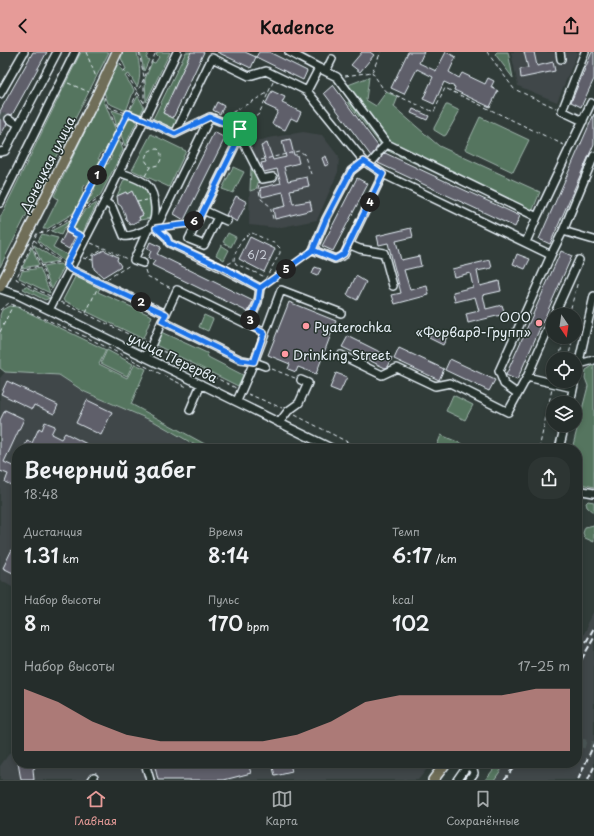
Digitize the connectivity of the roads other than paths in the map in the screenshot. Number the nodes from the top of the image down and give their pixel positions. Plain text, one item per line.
1 (24, 52) edge
2 (57, 52) edge
3 (75, 52) edge
4 (177, 52) edge
5 (289, 52) edge
6 (585, 52) edge
7 (116, 54) edge
8 (332, 59) dead end
9 (322, 70) junction
10 (307, 91) junction
11 (0, 94) edge
12 (593, 101) edge
13 (210, 117) junction
14 (9, 119) tunnel mouth
15 (145, 120) junction
16 (583, 121) junction
17 (18, 124) junction
18 (240, 132) junction
19 (175, 134) junction
20 (387, 144) junction
21 (0, 152) edge
22 (594, 156) edge
23 (366, 163) junction
24 (119, 172) junction
25 (383, 174) junction
26 (273, 177) dead end
27 (106, 200) junction
28 (0, 203) edge
29 (203, 210) junction
30 (218, 217) junction
31 (537, 217) junction
32 (227, 221) dead end
33 (152, 227) junction
34 (563, 231) junction
35 (594, 240) edge
36 (526, 242) junction
37 (348, 244) junction
38 (551, 255) junction
39 (579, 260) dead end
40 (143, 263) road end
41 (70, 269) junction
42 (394, 286) dead end
43 (0, 288) edge
44 (594, 296) edge
45 (557, 308) edge
46 (49, 310) junction
47 (341, 313) dead end
48 (166, 314) junction
49 (162, 321) junction
50 (248, 325) junction
51 (264, 333) junction
52 (546, 334) edge
53 (582, 352) edge
54 (341, 355) dead end
55 (146, 357) junction
56 (594, 360) edge
57 (254, 362) junction
58 (582, 363) edge
59 (265, 366) road end
60 (527, 378) junction
61 (301, 380) road end
62 (546, 382) edge
63 (201, 384) junction
64 (518, 394) junction
65 (237, 401) junction
66 (190, 410) dead end
67 (279, 423) junction
68 (564, 432) edge
69 (323, 444) edge
70 (560, 444) edge
71 (582, 491) edge
72 (594, 493) edge
73 (146, 768) edge
74 (442, 768) edge
75 (465, 768) edge
76 (471, 768) edge
77 (150, 780) edge
78 (433, 780) edge
79 (456, 780) edge
80 (468, 780) edge

1 - 11 street
2 - 17 street
3 - 28 street, Донецкая улица
4 - 15 street
5 - 9 street
6 - 16 street
7 - 43 main road, Донецкая улица
8 - 9 street
9 - 10 street
9 - 20 street
10 - 19 street
10 - 23 street
12 - 16 street
13 - 18 street
13 - 19 street
13 - 33 street
14 - 17 street
15 - 19 street
15 - 24 street
16 - 31 street
17 - 21 street
18 - 26 street
18 - 29 street
20 - 23 street
20 - 31 street
22 - 34 street
23 - 25 street
23 - 37 street
24 - 27 street
24 - 33 street
25 - 36 street
25 - 37 street
27 - 33 street
27 - 41 street
29 - 30 street
29 - 30 street
30 - 32 street
31 - 36 street
33 - 40 street
33 - 50 street
34 - 35 street
34 - 38 street
36 - 38 street
37 - 42 street
38 - 64 street
39 - 45 street
41 - 46 street
41 - 48 street
43 - 46 street, улица Перерва
44 - 53 street
46 - 55 street, улица Перерва
47 - 51 street
48 - 49 street
48 - 50 street
49 - 55 street
49 - 57 street
50 - 51 street
51 - 57 street
52 - 60 street
54 - 64 street
55 - 63 street, улица Перерва
56 - 58 street
57 - 59 street
57 - 65 street
60 - 62 street
60 - 64 street
61 - 67 street
63 - 65 street, улица Перерва
63 - 66 street
65 - 67 street, улица Перерва
67 - 69 street, улица Перерва
68 - 70 street
71 - 72 street
73 - 77 street
74 - 78 main road
75 - 79 street
76 - 80 street

